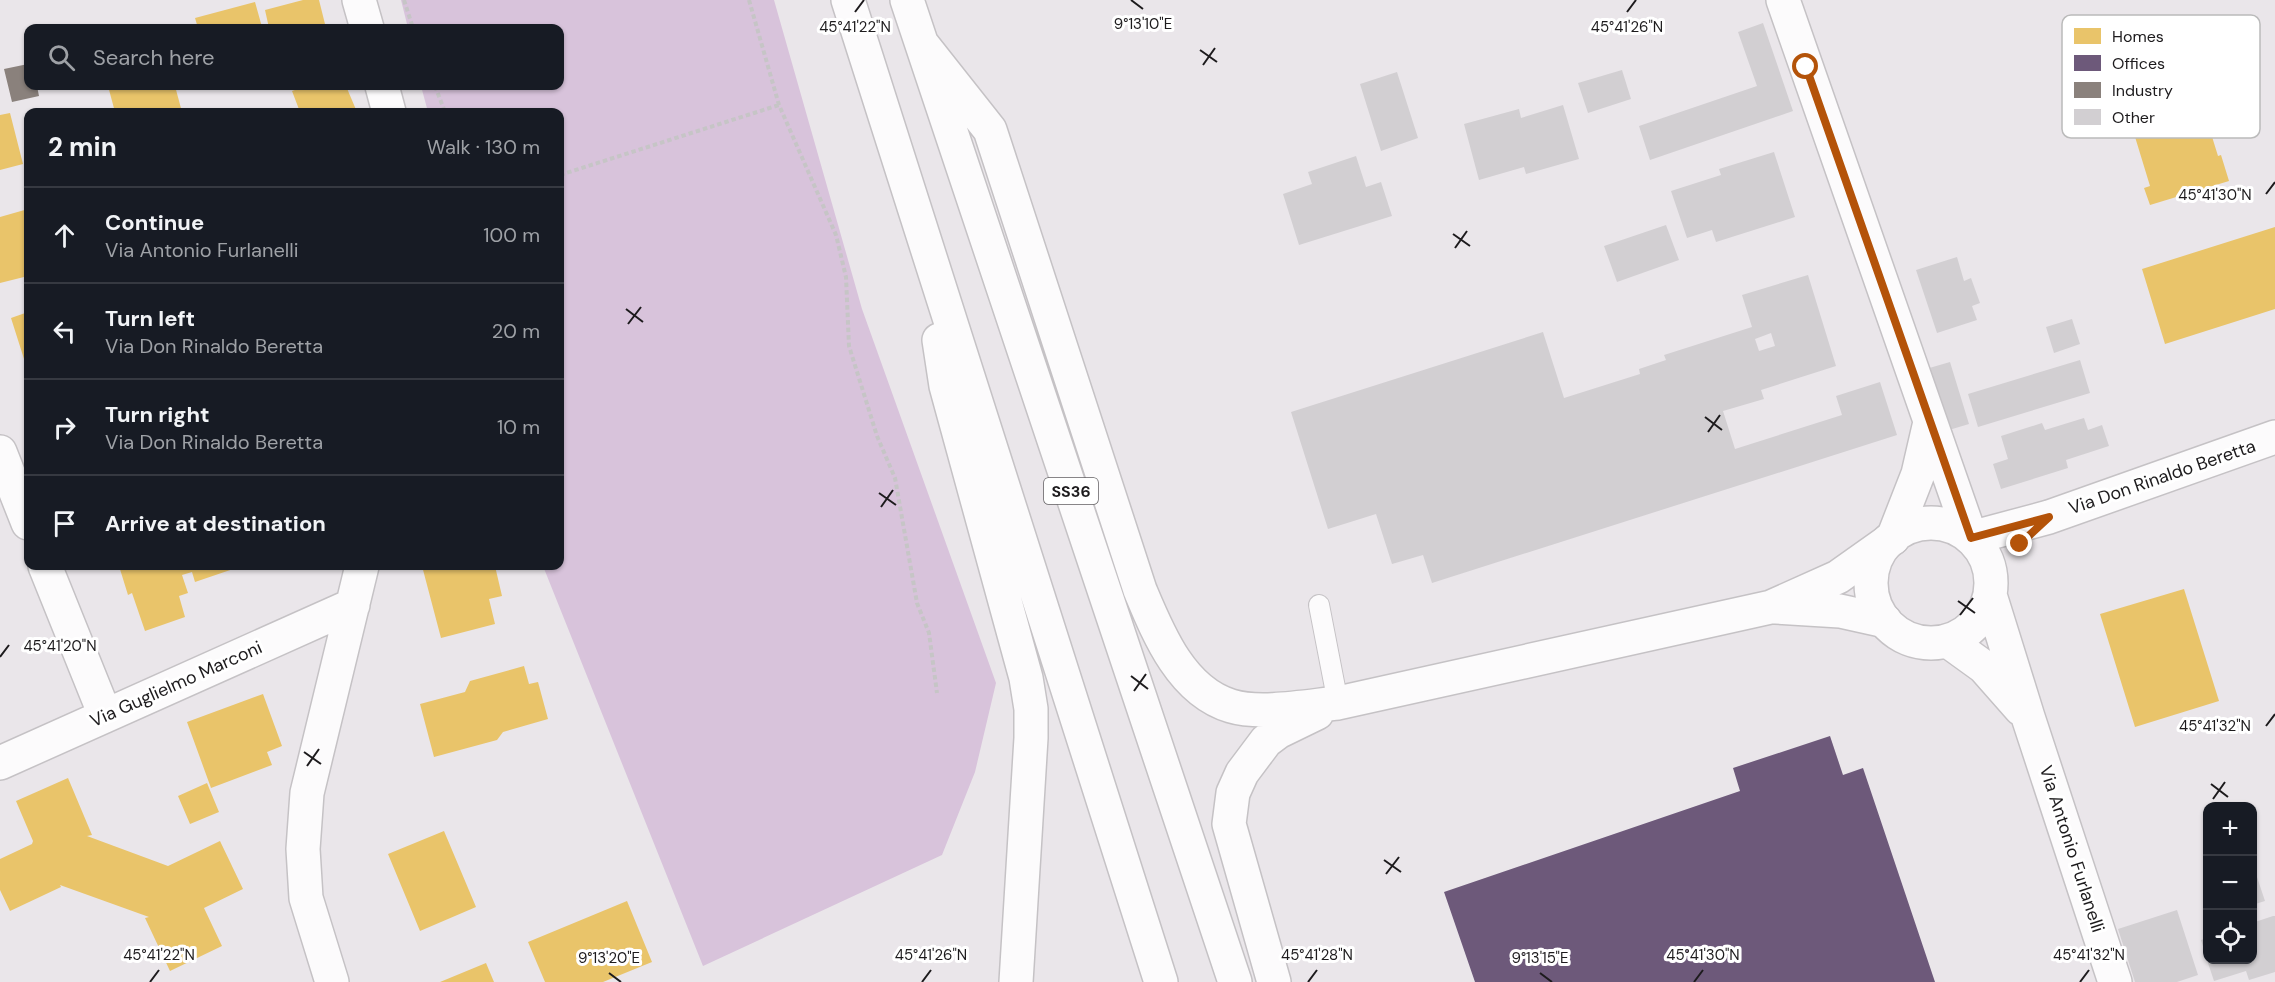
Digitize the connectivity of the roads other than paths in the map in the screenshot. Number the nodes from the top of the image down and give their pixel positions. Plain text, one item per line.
1 (359, 0) edge
2 (848, 0) edge
3 (907, 0) edge
4 (1783, 0) edge
5 (366, 24) edge
6 (922, 44) junction
7 (383, 90) edge
8 (388, 108) edge
9 (919, 223) junction
10 (1929, 422) junction
11 (2275, 437) edge
12 (0, 452) edge
13 (24, 513) edge
14 (2049, 517) junction
15 (1893, 538) junction
16 (1971, 538) junction
17 (47, 570) edge
18 (361, 570) edge
19 (1990, 583) junction
20 (1319, 604) dead end
21 (353, 605) junction
22 (1771, 607) junction
23 (1885, 621) junction
24 (1948, 641) junction
25 (1338, 703) junction
26 (105, 715) junction
27 (2028, 717) junction
28 (0, 763) edge
29 (332, 982) edge
30 (1016, 982) edge
31 (1161, 982) edge
32 (1235, 982) edge
33 (1274, 982) edge
34 (2115, 982) edge

1 - 5 main road
2 - 9 main road
3 - 6 main road, SS36
4 - 10 main road
6 - 25 main road
6 - 32 main road, SS36
7 - 8 main road
9 - 30 main road
9 - 31 main road
10 - 15 main road
10 - 16 main road
11 - 14 main road, Via Don Rinaldo Beretta
12 - 13 main road
14 - 16 main road, Via Don Rinaldo Beretta
14 - 19 main road, Via Don Rinaldo Beretta
15 - 16 main road
15 - 22 main road
15 - 23 main road
16 - 19 main road
17 - 26 main road
18 - 21 main road
19 - 24 main road
19 - 27 main road, Via Antonio Furlanelli
20 - 25 lane
21 - 26 main road, Via Guglielmo Marconi
21 - 29 main road
22 - 23 main road
22 - 25 main road
23 - 24 main road
24 - 27 main road, Via Antonio Furlanelli
25 - 33 main road
26 - 28 main road, Via Guglielmo Marconi
27 - 34 main road, Via Antonio Furlanelli

